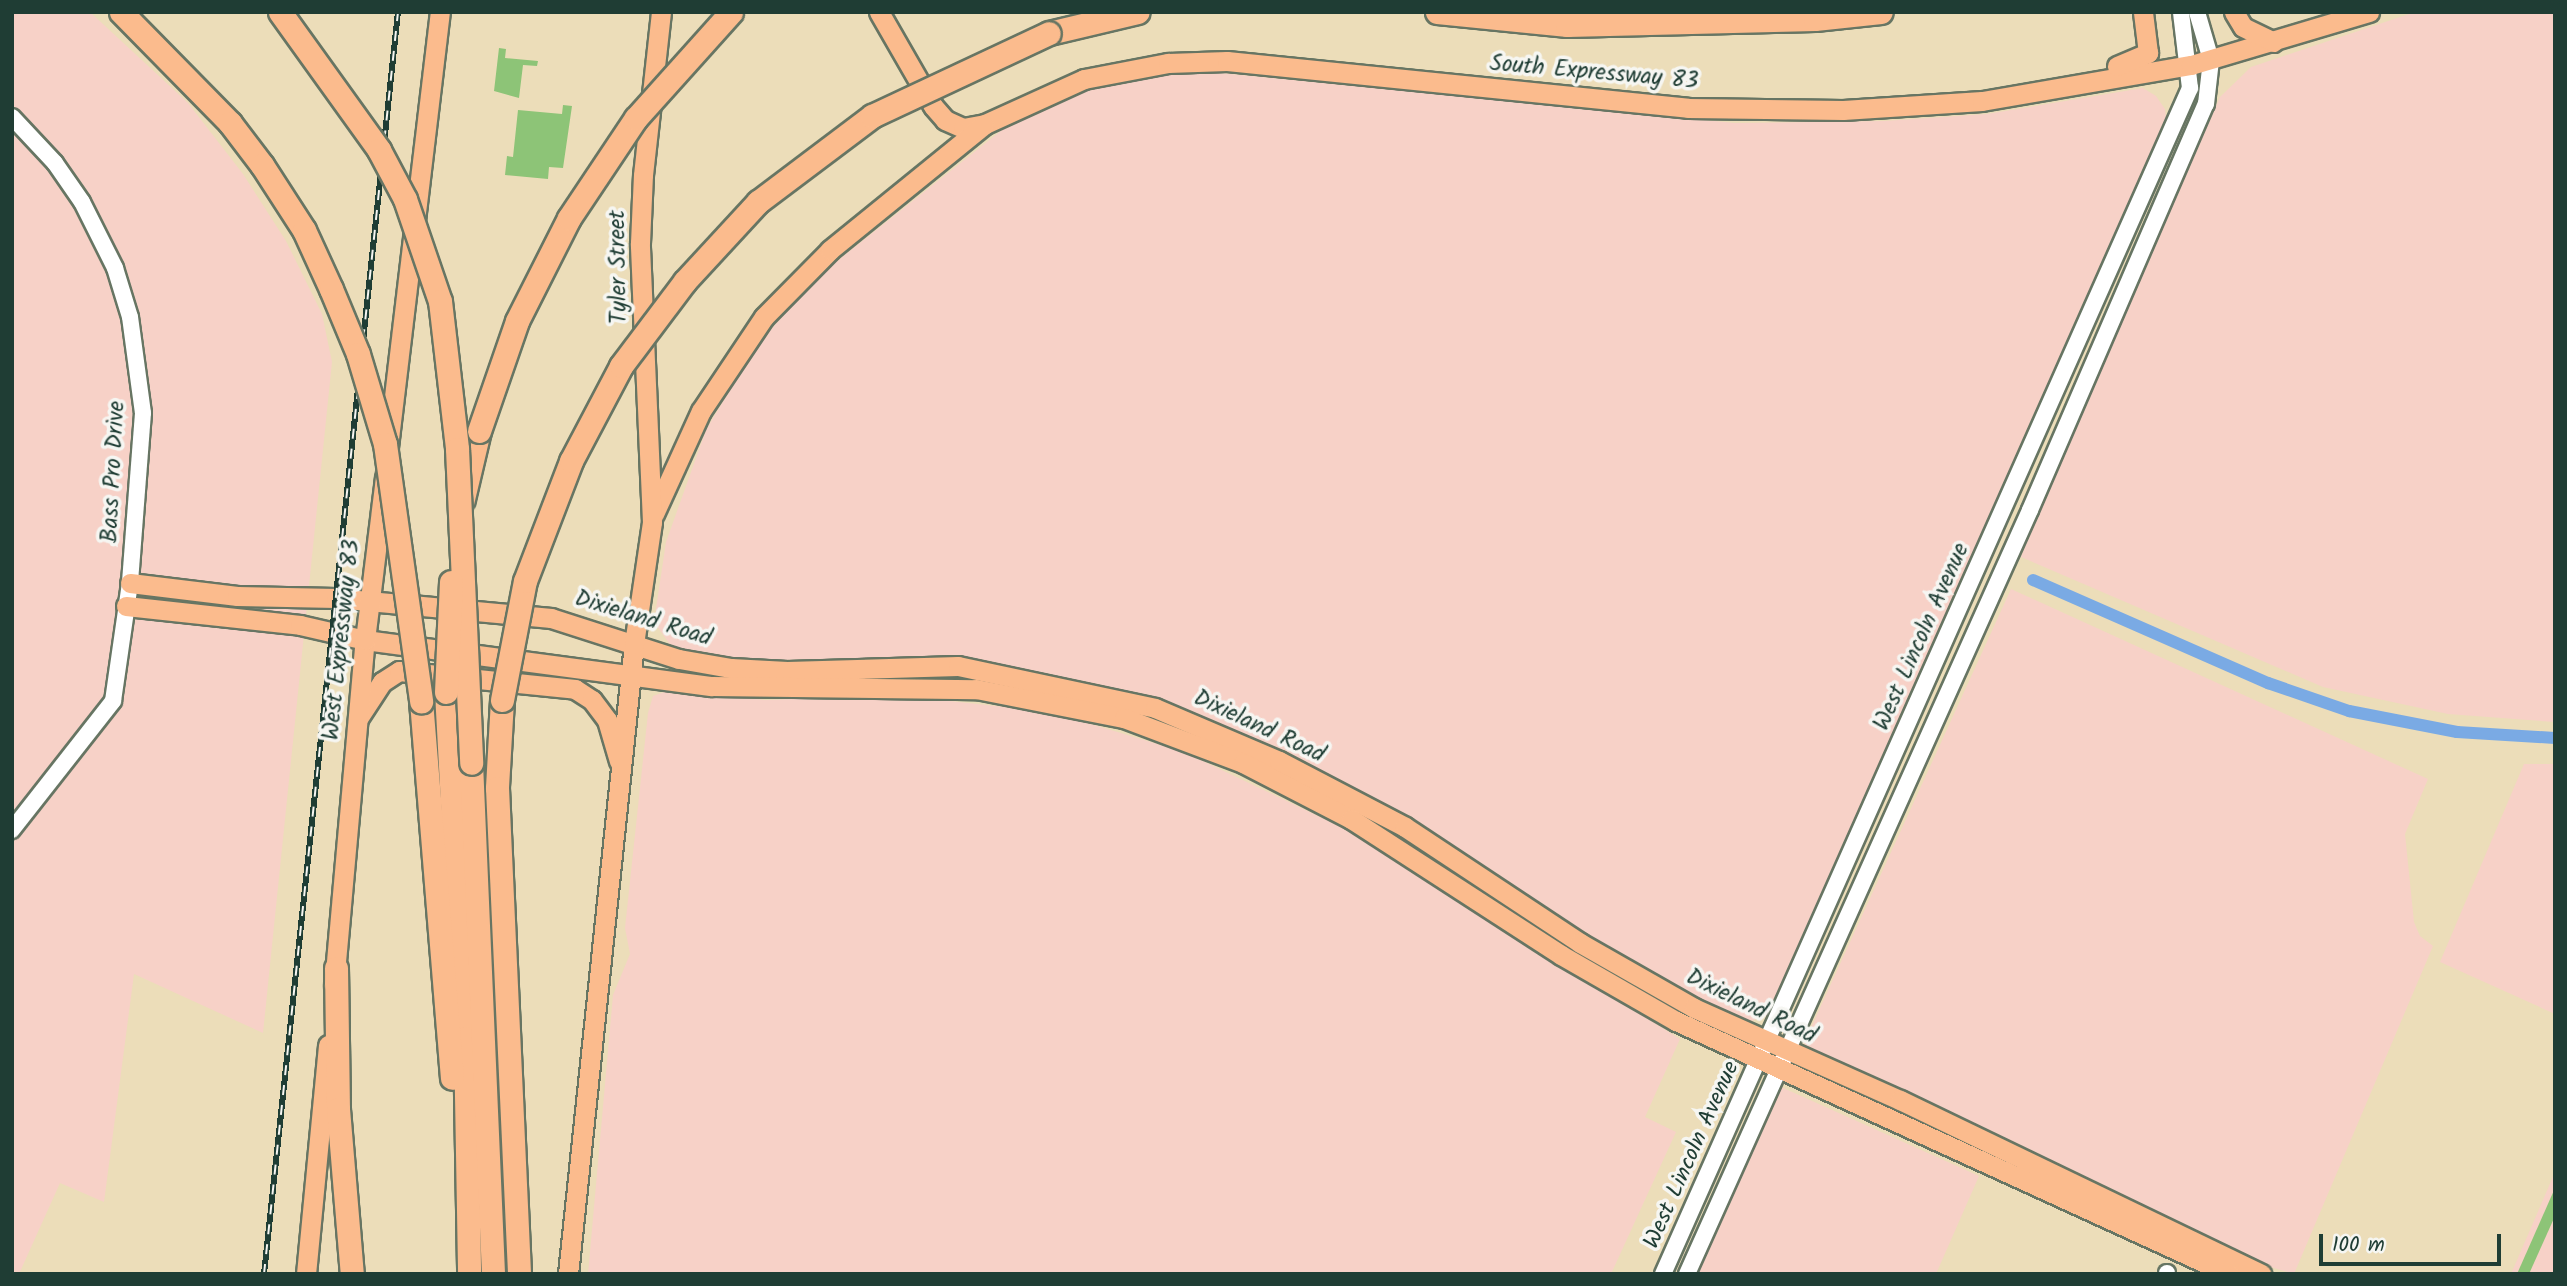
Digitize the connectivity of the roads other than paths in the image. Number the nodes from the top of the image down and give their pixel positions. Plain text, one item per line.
1 (121, 12) edge
2 (280, 12) edge
3 (440, 12) edge
4 (661, 12) edge
5 (731, 12) edge
6 (879, 12) edge
7 (1138, 12) edge
8 (1437, 12) edge
9 (1881, 12) edge
10 (2143, 12) edge
11 (2181, 12) edge
12 (2197, 12) edge
13 (2234, 12) edge
14 (2369, 12) edge
15 (2274, 42) junction
16 (2211, 60) junction
17 (2191, 65) junction
18 (2009, 95) junction
19 (12, 117) edge
20 (985, 124) junction
21 (652, 522) junction
22 (130, 583) junction
23 (370, 603) junction
24 (126, 607) junction
25 (365, 640) junction
26 (634, 644) junction
27 (631, 674) junction
28 (358, 718) junction
29 (622, 772) junction
30 (12, 830) edge
31 (336, 968) junction
32 (1763, 1053) junction
33 (1783, 1062) junction
34 (306, 1274) edge
35 (352, 1274) edge
36 (467, 1274) edge
37 (493, 1274) edge
38 (519, 1274) edge
39 (568, 1274) edge
40 (1663, 1274) edge
41 (1687, 1274) edge
42 (2230, 1274) edge
43 (2261, 1274) edge

1 - 36 highway, bridge
2 - 37 highway, bridge
3 - 23 main road, West Expressway 83
4 - 21 main road, Tyler Street
5 - 36 highway, bridge
6 - 20 main road, South Expressway 83
7 - 38 highway, bridge
8 - 9 highway
10 - 18 main road
11 - 17 street, West Lincoln Avenue
12 - 16 street
13 - 15 main road
14 - 15 main road, South Expressway 83
15 - 16 main road, South Expressway 83
16 - 17 main road, South Expressway 83
16 - 33 street, West Lincoln Avenue
17 - 18 main road, South Expressway 83
17 - 32 street, West Lincoln Avenue
18 - 20 main road, South Expressway 83
19 - 22 street, Bass Pro Drive
20 - 21 main road
21 - 26 main road
22 - 23 main road, Dixieland Road
22 - 24 street, Bass Pro Drive
23 - 25 main road, West Expressway 83
23 - 26 main road, Dixieland Road
24 - 25 main road, Dixieland Road
24 - 30 street, Bass Pro Drive
25 - 27 main road, Dixieland Road
25 - 28 main road, West Expressway 83
26 - 27 main road
26 - 32 main road, Dixieland Road
27 - 29 main road
27 - 32 main road, Dixieland Road
28 - 29 main road
28 - 31 main road, West Expressway 83
29 - 39 main road
31 - 34 main road, West Expressway 83
31 - 35 highway
32 - 33 main road, Dixieland Road
32 - 40 street, West Lincoln Avenue
33 - 41 street, West Lincoln Avenue
33 - 42 main road, Dixieland Road
33 - 43 main road, Dixieland Road

